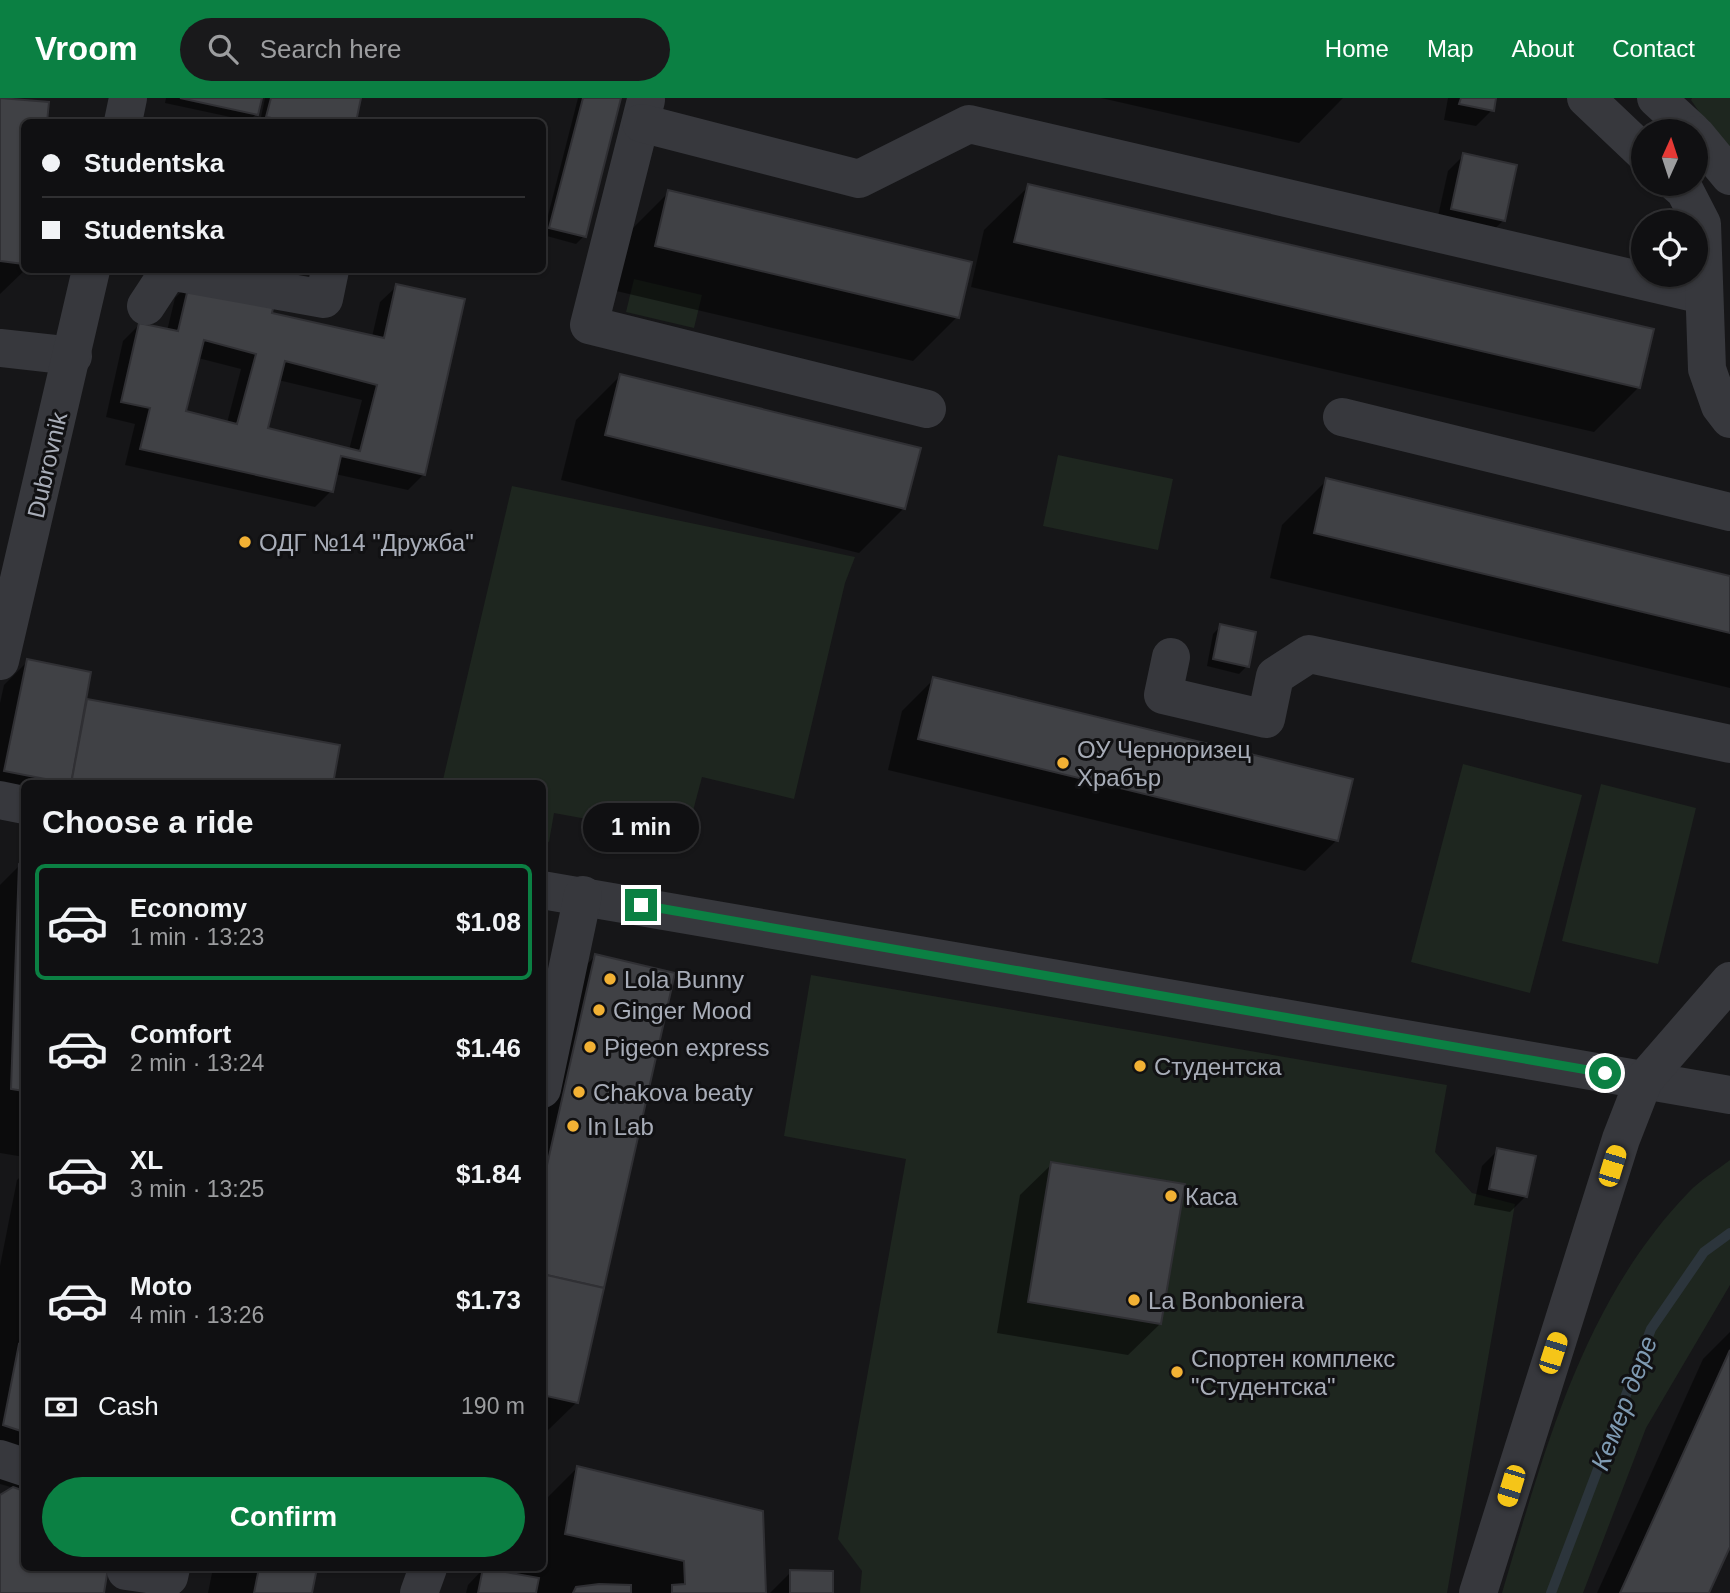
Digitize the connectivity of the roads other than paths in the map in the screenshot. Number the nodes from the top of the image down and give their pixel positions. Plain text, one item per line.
1 (128, 98) edge
2 (1586, 98) edge
3 (1656, 98) edge
4 (644, 111) edge
5 (124, 119) edge
6 (1679, 119) edge
7 (1631, 141) edge
8 (1708, 149) edge
9 (1730, 176) edge
10 (1688, 196) edge
11 (91, 273) edge
12 (168, 273) edge
13 (180, 273) edge
14 (329, 273) edge
15 (1703, 295) junction
16 (146, 306) dead end
17 (0, 348) edge
18 (73, 356) junction
19 (927, 409) dead end
20 (1342, 417) dead end
21 (1730, 419) edge
22 (1730, 512) edge
23 (1171, 657) dead end
24 (0, 661) edge
25 (1730, 744) edge
26 (0, 800) edge
27 (21, 804) edge
28 (546, 890) edge
29 (583, 895) junction
30 (1730, 981) edge
31 (546, 1070) edge
32 (1644, 1080) junction
33 (1730, 1095) edge
34 (0, 1460) edge
35 (21, 1466) edge
36 (126, 1571) dead end
37 (170, 1571) edge
38 (427, 1571) edge
39 (419, 1593) edge
40 (1478, 1593) edge

1 - 5 street
2 - 7 street
3 - 6 street
4 - 15 street
4 - 19 street
8 - 9 street
10 - 15 street
11 - 18 street, Dubrovnik
12 - 16 street
13 - 14 street
15 - 21 street
17 - 18 street
18 - 24 street, Dubrovnik
20 - 22 street
23 - 25 street
26 - 27 street
28 - 29 street
29 - 31 street
29 - 32 street
30 - 32 street
32 - 33 street
32 - 40 street
34 - 35 street
36 - 37 street
38 - 39 street

